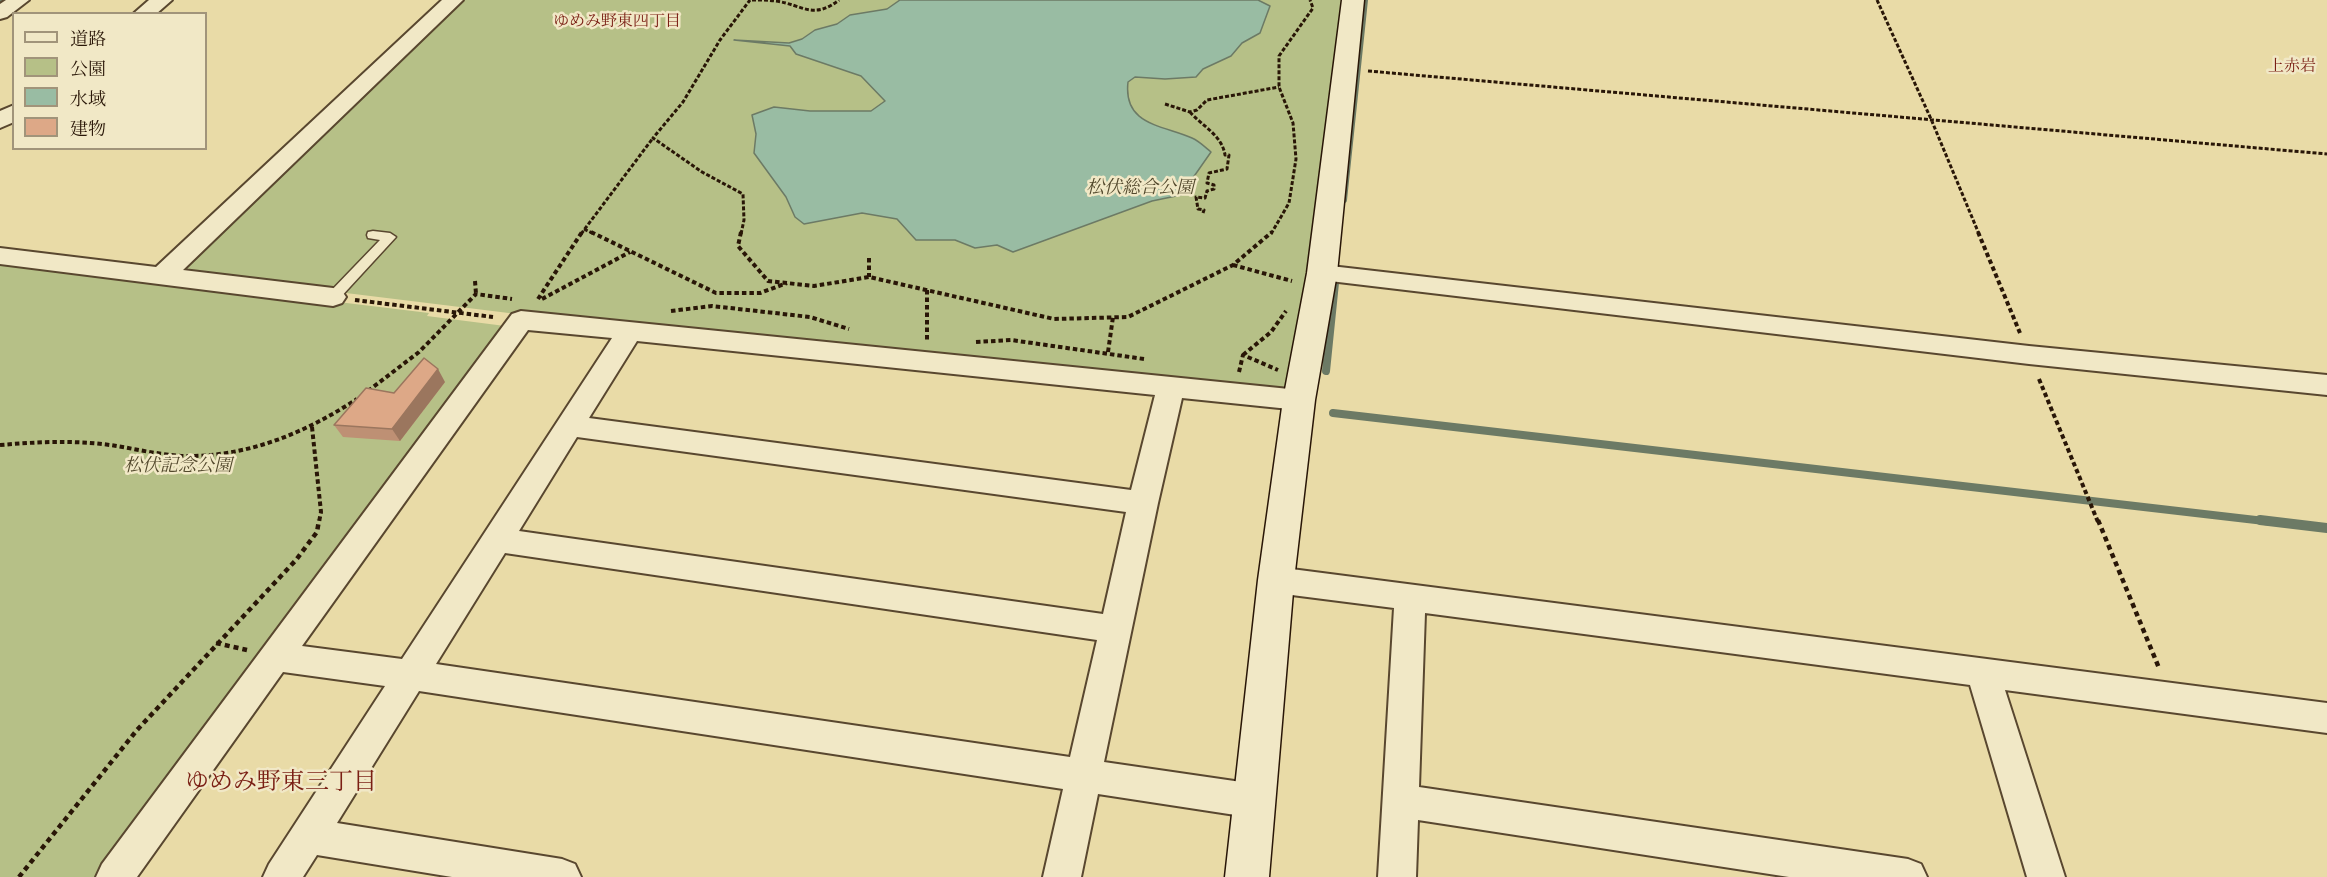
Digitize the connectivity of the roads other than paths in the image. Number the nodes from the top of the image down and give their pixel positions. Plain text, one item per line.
1 (19, 0) edge
2 (162, 0) edge
3 (453, 0) edge
4 (1353, 0) edge
5 (146, 12) edge
6 (0, 13) edge
7 (373, 235) dead end
8 (0, 256) edge
9 (162, 276) junction
10 (1321, 279) junction
11 (333, 297) joint
12 (630, 331) junction
13 (2327, 385) edge
14 (1172, 387) junction
15 (1299, 400) junction
16 (569, 426) junction
17 (1143, 503) junction
18 (497, 540) junction
19 (1276, 580) junction
20 (1410, 597) junction
21 (1116, 629) junction
22 (275, 657) junction
23 (1983, 673) junction
24 (411, 675) junction
25 (2327, 718) edge
26 (1085, 775) junction
27 (1255, 801) junction
28 (1401, 801) junction
29 (308, 836) junction
30 (115, 877) edge
31 (282, 877) edge
32 (562, 877) edge
33 (1062, 877) edge
34 (1247, 877) edge
35 (1397, 877) edge
36 (1908, 877) edge
37 (2046, 877) edge

1 - 6 street
2 - 5 street
3 - 9 street
4 - 10 street
7 - 11 lane
8 - 9 street
9 - 11 street
10 - 13 street
10 - 15 street
12 - 14 street
12 - 16 street
12 - 22 street
14 - 15 street
14 - 17 street
15 - 19 street
16 - 17 street
16 - 18 street
17 - 21 street
18 - 21 street
18 - 24 street
19 - 20 street
19 - 27 street
20 - 23 street
20 - 28 street
21 - 26 street
22 - 24 street
22 - 30 street
23 - 25 street
23 - 37 street
24 - 26 street
24 - 29 street
26 - 27 street
26 - 33 street
27 - 34 street
28 - 35 street
28 - 36 street
29 - 31 street
29 - 32 street

